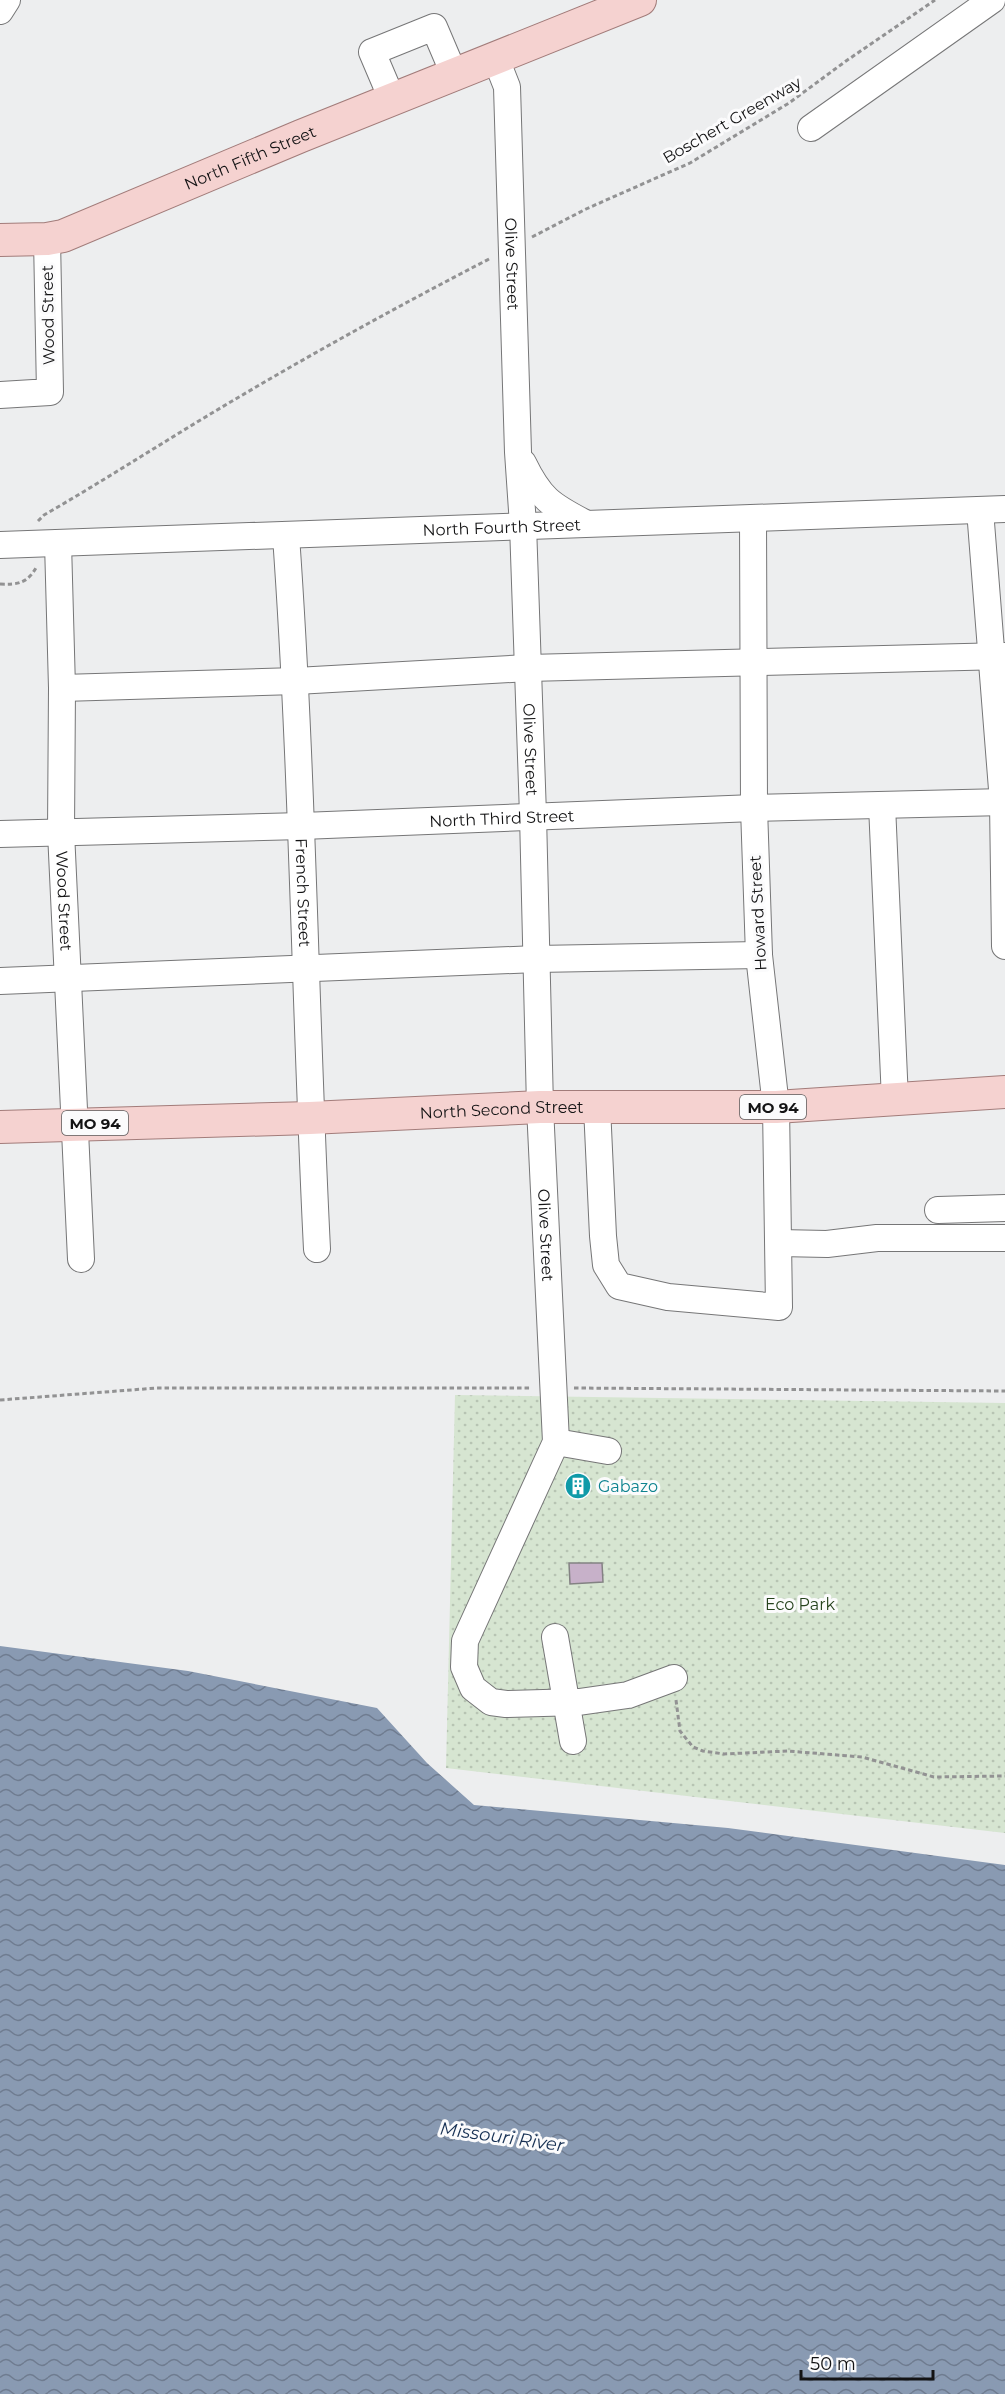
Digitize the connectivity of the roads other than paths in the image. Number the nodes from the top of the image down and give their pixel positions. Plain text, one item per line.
1 (7, 0) edge
2 (640, 0) edge
3 (992, 0) edge
4 (0, 12) edge
5 (496, 59) junction
6 (454, 74) junction
7 (392, 99) junction
8 (811, 128) dead end
9 (47, 239) junction
10 (0, 240) edge
11 (0, 394) edge
12 (518, 452) junction
13 (1005, 509) edge
14 (980, 510) junction
15 (753, 518) junction
16 (585, 523) junction
17 (523, 525) junction
18 (286, 536) junction
19 (58, 543) junction
20 (0, 545) edge
21 (998, 656) edge
22 (753, 664) junction
23 (528, 668) junction
24 (296, 681) junction
25 (62, 688) junction
26 (1004, 802) edge
27 (882, 805) junction
28 (754, 808) junction
29 (533, 816) junction
30 (302, 826) junction
31 (61, 832) junction
32 (0, 834) edge
33 (1004, 845) edge
34 (1005, 908) edge
35 (1005, 946) edge
36 (759, 955) junction
37 (536, 959) junction
38 (306, 969) junction
39 (70, 978) junction
40 (0, 981) edge
41 (1005, 1092) edge
42 (895, 1100) junction
43 (540, 1107) junction
44 (597, 1107) junction
45 (776, 1107) junction
46 (310, 1118) junction
47 (75, 1124) junction
48 (0, 1127) edge
49 (1005, 1208) edge
50 (938, 1210) dead end
51 (1005, 1238) edge
52 (778, 1243) junction
53 (317, 1249) dead end
54 (81, 1258) dead end
55 (556, 1442) junction
56 (608, 1451) dead end
57 (555, 1637) dead end
58 (674, 1677) road end
59 (567, 1702) junction
60 (573, 1741) dead end

1 - 4 street
2 - 5 main road, North Fifth Street
3 - 8 street
5 - 6 main road, North Fifth Street
5 - 12 street, Olive Street
6 - 7 main road, North Fifth Street
6 - 7 street
7 - 9 main road, North Fifth Street
9 - 10 main road, North Fifth Street
9 - 11 street, Wood Street
12 - 16 street
12 - 17 street, Olive Street
13 - 14 street, North Fourth Street
14 - 15 street, North Fourth Street
14 - 21 street
15 - 16 street, North Fourth Street
15 - 22 street, Howard Street
16 - 17 street, North Fourth Street
17 - 18 street, North Fourth Street
17 - 23 street, Olive Street
18 - 19 street, North Fourth Street
18 - 24 street, French Street
19 - 20 street, North Fourth Street
19 - 25 street, Wood Street
21 - 22 street
21 - 26 street
22 - 23 street
22 - 28 street, Howard Street
23 - 24 street
23 - 29 street, Olive Street
24 - 25 street
24 - 30 street, French Street
25 - 31 street, Wood Street
26 - 27 street, North Third Street
26 - 33 street
27 - 28 street, North Third Street
27 - 42 street
28 - 29 street, North Third Street
28 - 36 street, Howard Street
29 - 30 street, North Third Street
29 - 37 street, Olive Street
30 - 31 street, North Third Street
30 - 38 street, French Street
31 - 32 street, North Third Street
31 - 39 street, Wood Street
33 - 34 street
34 - 35 street
36 - 37 street
36 - 45 street, Howard Street
37 - 38 street
37 - 43 street, Olive Street
38 - 39 street
38 - 46 street, French Street
39 - 40 street
39 - 47 street, Wood Street
41 - 42 main road, North Second Street / MO 94
42 - 45 main road, North Second Street / MO 94
43 - 44 main road, North Second Street / MO 94
43 - 46 main road, North Second Street / MO 94
43 - 55 street, Olive Street
44 - 45 main road, North Second Street / MO 94
44 - 52 street, Howard Street
45 - 52 street, Howard Street
46 - 47 main road, North Second Street / MO 94
46 - 53 street, French Street
47 - 48 main road, North Second Street / MO 94
47 - 54 street, Wood Street
49 - 50 street
51 - 52 street
55 - 56 street
55 - 59 street
57 - 59 street
58 - 59 street
59 - 60 street

